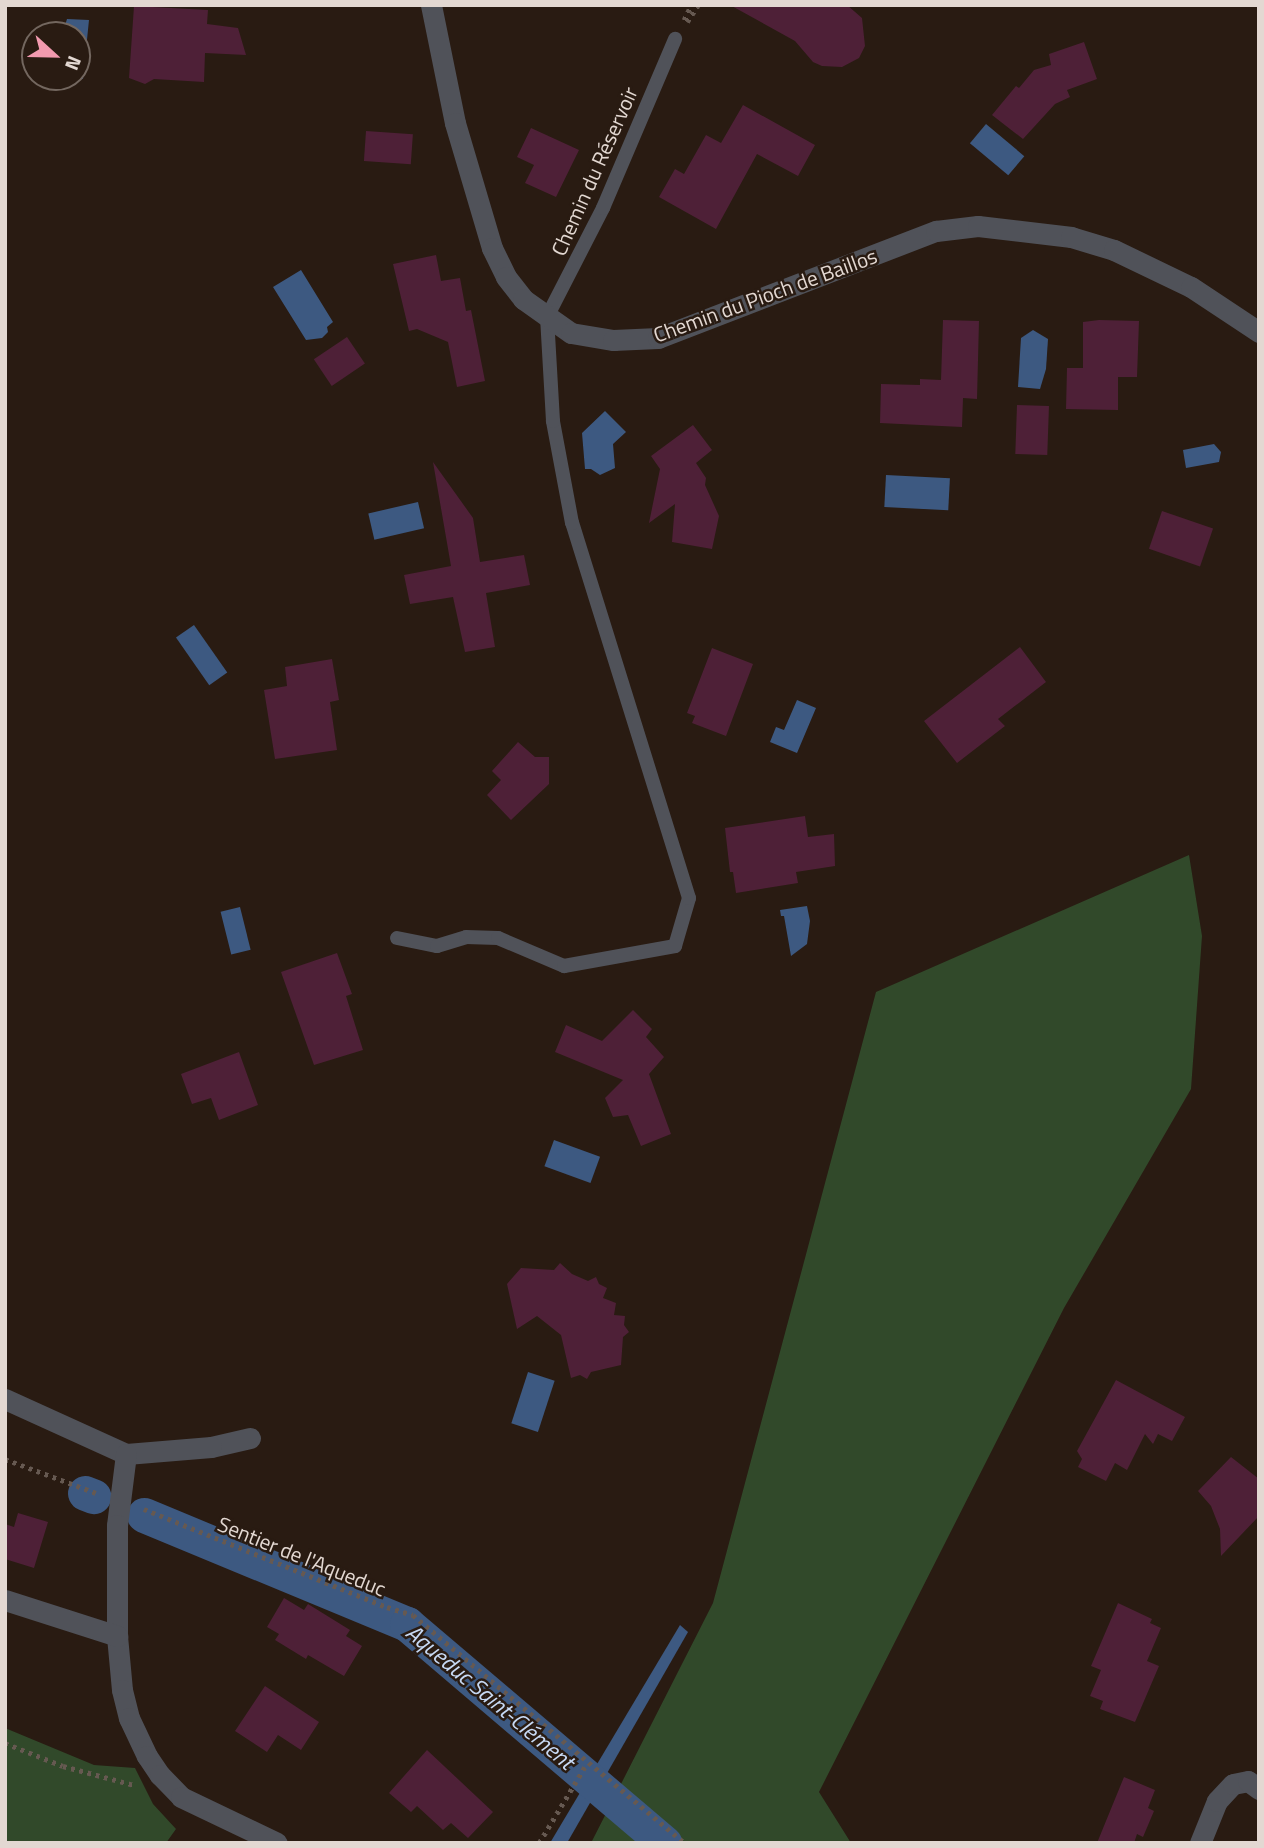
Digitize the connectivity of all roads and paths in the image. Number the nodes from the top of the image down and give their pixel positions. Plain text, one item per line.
1 (431, 5) edge
2 (675, 39) dead end
3 (547, 317) junction
4 (1259, 332) edge
5 (397, 938) dead end
6 (5, 1399) edge
7 (250, 1438) dead end
8 (127, 1454) junction
9 (5, 1459) edge
10 (120, 1500) junction
11 (5, 1600) edge
12 (117, 1636) junction
13 (5, 1743) edge
14 (587, 1763) junction
15 (1259, 1789) edge
16 (181, 1797) junction
17 (277, 1843) edge
18 (539, 1843) edge
19 (685, 1843) edge
20 (1200, 1843) edge

1 - 3 street, Chemin du Pioch de Baillos
2 - 3 lane, Chemin du Réservoir
3 - 4 street, Chemin du Pioch de Baillos
3 - 5 lane
6 - 8 street
7 - 8 street
8 - 10 street
9 - 10 path, Sentier de l'Aqueduc
10 - 12 street
10 - 14 path, Sentier de l'Aqueduc
11 - 12 street
12 - 16 street
13 - 16 path
14 - 18 path
14 - 19 path, Sentier de l'Aqueduc
15 - 20 street
16 - 17 street

